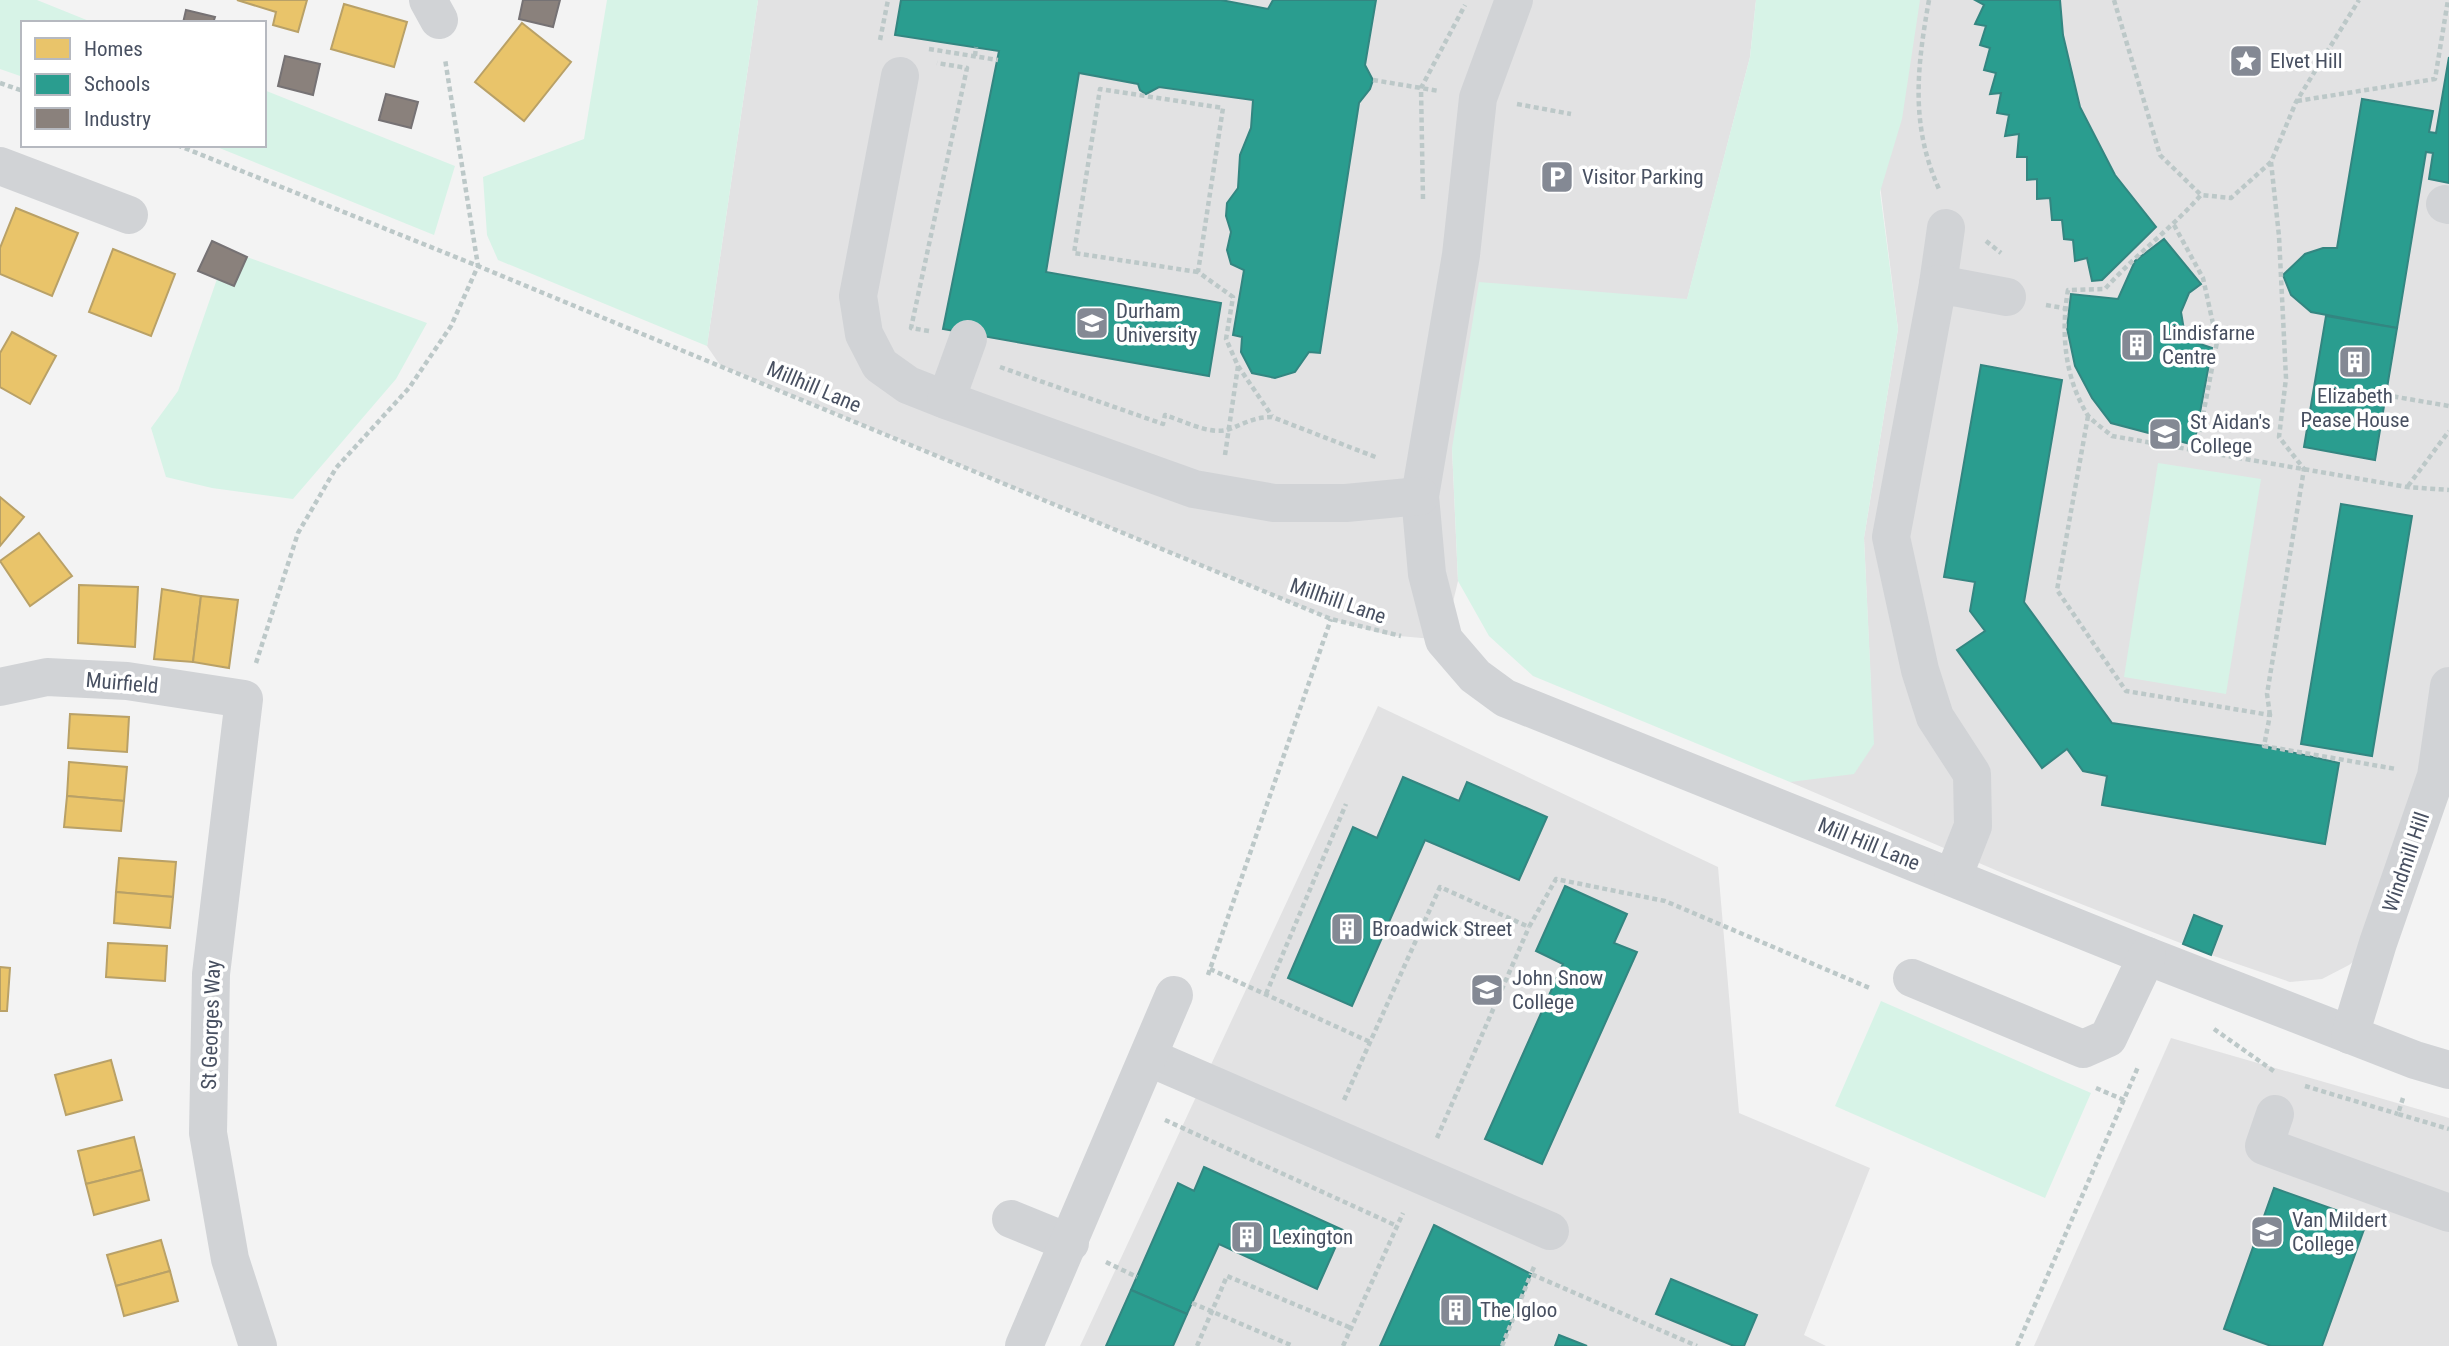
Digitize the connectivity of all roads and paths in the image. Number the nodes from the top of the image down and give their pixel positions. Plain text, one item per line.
1 (1514, 0) edge
2 (1928, 0) edge
3 (2114, 0) edge
4 (2359, 0) edge
5 (2448, 0) edge
6 (433, 10) edge
7 (976, 47) dead end
8 (998, 60) dead end
9 (900, 76) joint
10 (1373, 80) dead end
11 (0, 83) edge
12 (21, 90) edge
13 (1441, 91) dead end
14 (2296, 102) junction
15 (182, 147) edge
16 (2271, 162) junction
17 (0, 166) edge
18 (2200, 195) junction
19 (128, 215) dead end
20 (1957, 222) junction
21 (2174, 225) junction
22 (2003, 254) dead end
23 (478, 266) junction
24 (1198, 272) junction
25 (1938, 284) junction
26 (2024, 296) joint
27 (2067, 308) junction
28 (965, 346) junction
29 (1238, 366) junction
30 (2385, 395) dead end
31 (946, 400) junction
32 (2449, 406) edge
33 (2088, 415) junction
34 (1272, 417) junction
35 (1228, 430) junction
36 (2449, 430) edge
37 (1325, 435) dead end
38 (2196, 452) junction
39 (2304, 469) junction
40 (2407, 486) junction
41 (2449, 489) edge
42 (1219, 494) junction
43 (1420, 496) junction
44 (1444, 640) junction
45 (2449, 686) edge
46 (0, 687) edge
47 (244, 699) junction
48 (2270, 715) junction
49 (2394, 769) dead end
50 (1346, 804) dead end
51 (1953, 877) junction
52 (2147, 956) junction
53 (1210, 969) dead end
54 (1912, 978) joint
55 (1174, 995) dead end
56 (1266, 995) junction
57 (2206, 1022) dead end
58 (2350, 1035) junction
59 (1370, 1042) junction
60 (1148, 1057) junction
61 (2139, 1065) dead end
62 (2449, 1070) edge
63 (2277, 1073) dead end
64 (2298, 1083) dead end
65 (2275, 1114) dead end
66 (2398, 1114) dead end
67 (1158, 1117) dead end
68 (1329, 1135) junction
69 (2449, 1213) edge
70 (1011, 1219) dead end
71 (1397, 1226) dead end
72 (1550, 1231) joint
73 (1083, 1251) junction
74 (1531, 1274) junction
75 (1137, 1276) dead end
76 (1192, 1303) dead end
77 (1212, 1311) junction
78 (1351, 1328) dead end
79 (258, 1346) edge
80 (1024, 1346) edge
81 (1197, 1346) edge
82 (1293, 1346) edge
83 (1502, 1346) edge
84 (1697, 1346) edge
85 (2017, 1346) edge

1 - 43 street, Mill Hill Lane
2 - 20 path
3 - 18 path
4 - 14 path
5 - 14 path
6 - 23 path
7 - 8 path
9 - 28 path
9 - 31 street
10 - 13 path
11 - 12 path
14 - 16 path
15 - 23 path, Millhill Lane
16 - 18 path
16 - 39 path
17 - 19 street
18 - 21 path
20 - 22 path
20 - 25 street
21 - 27 path
21 - 38 path
23 - 44 path, Millhill Lane
23 - 47 path
24 - 24 path
24 - 29 path
25 - 26 street
25 - 51 street
26 - 27 path
27 - 33 path
28 - 31 street
28 - 35 path
29 - 34 path
29 - 35 path
30 - 32 path
31 - 42 street
33 - 38 path
33 - 48 path
34 - 35 path
34 - 37 path
35 - 42 path
36 - 40 path
38 - 39 path
39 - 40 path
39 - 48 path
40 - 41 path
42 - 43 street
43 - 44 street, Mill Hill Lane
44 - 51 street, Mill Hill Lane
45 - 58 street, Windmill Hill
46 - 47 street, Muirfield
47 - 79 street, St Georges Way
48 - 49 path
50 - 56 path
51 - 52 street, Mill Hill Lane
52 - 54 street
52 - 58 street, Mill Hill Lane
53 - 56 path
54 - 59 path
55 - 60 street
56 - 59 path
57 - 63 path
58 - 62 street, Mill Hill Lane
59 - 68 path
60 - 68 street
60 - 73 street
61 - 85 path
64 - 66 path
65 - 69 street
67 - 71 path
68 - 72 street
70 - 73 street
72 - 74 path
73 - 75 path
73 - 80 street
74 - 83 path
74 - 84 path
76 - 77 path
77 - 78 path
77 - 81 path
77 - 82 path

